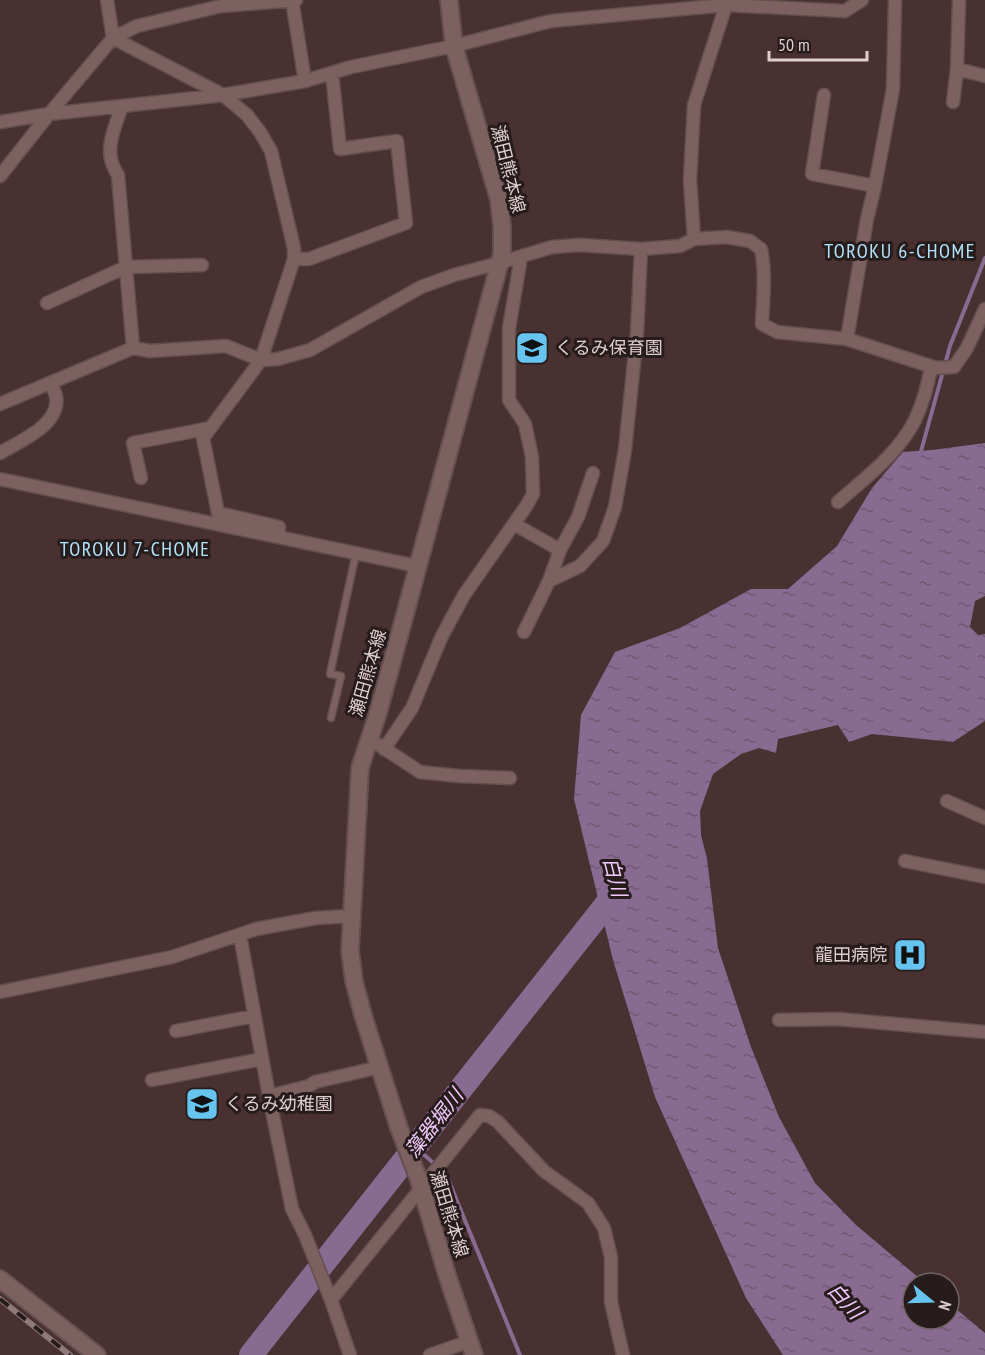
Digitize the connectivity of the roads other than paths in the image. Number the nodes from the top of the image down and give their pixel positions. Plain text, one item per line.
1 (107, 0) edge
2 (293, 0) edge
3 (449, 0) edge
4 (862, 0) edge
5 (895, 0) edge
6 (959, 0) edge
7 (248, 2) edge
8 (722, 3) edge
9 (772, 4) edge
10 (113, 38) junction
11 (454, 46) junction
12 (957, 69) junction
13 (332, 73) junction
14 (985, 76) edge
15 (305, 81) junction
16 (224, 95) junction
17 (824, 95) dead end
18 (953, 102) dead end
19 (122, 106) junction
20 (49, 114) junction
21 (0, 122) edge
22 (0, 176) edge
23 (875, 186) junction
24 (694, 239) junction
25 (641, 249) junction
26 (521, 257) junction
27 (294, 260) junction
28 (499, 263) junction
29 (202, 265) dead end
30 (126, 267) junction
31 (47, 303) dead end
32 (985, 309) edge
33 (847, 339) junction
34 (133, 348) junction
35 (261, 360) junction
36 (933, 367) junction
37 (51, 383) junction
38 (0, 404) edge
39 (210, 428) junction
40 (0, 453) edge
41 (593, 473) dead end
42 (141, 478) dead end
43 (0, 479) edge
44 (837, 502) dead end
45 (514, 524) junction
46 (278, 536) junction
47 (560, 550) junction
48 (356, 553) junction
49 (417, 566) junction
50 (549, 581) junction
51 (524, 632) dead end
52 (332, 718) dead end
53 (370, 737) junction
54 (384, 749) junction
55 (510, 778) dead end
56 (947, 801) dead end
57 (985, 818) edge
58 (905, 861) dead end
59 (985, 877) edge
60 (352, 916) junction
61 (240, 935) junction
62 (0, 992) edge
63 (254, 1016) junction
64 (779, 1020) dead end
65 (176, 1031) dead end
66 (985, 1032) edge
67 (262, 1059) junction
68 (380, 1067) junction
69 (152, 1080) dead end
70 (268, 1096) junction
71 (421, 1184) junction
72 (0, 1279) edge
73 (331, 1300) junction
74 (472, 1348) edge
75 (97, 1355) edge
76 (350, 1355) edge
77 (430, 1355) edge
78 (622, 1355) edge

1 - 10 street
2 - 7 street
2 - 15 street
3 - 11 main road, 瀬田熊本線
4 - 9 street
5 - 23 street
6 - 12 street
7 - 10 street
8 - 9 street
8 - 11 street
8 - 24 street
10 - 16 street
10 - 20 street
11 - 13 street
11 - 28 main road, 瀬田熊本線
12 - 14 street
12 - 18 street
13 - 15 street
13 - 27 street
15 - 16 street
16 - 19 street
16 - 27 street
17 - 23 street
19 - 20 street
19 - 30 street
20 - 21 street
20 - 22 street
23 - 33 street
24 - 25 street
24 - 33 street
25 - 26 street
25 - 50 street
26 - 28 street
26 - 45 street
27 - 35 street
28 - 35 street
28 - 49 main road, 瀬田熊本線
29 - 30 street
30 - 31 street
30 - 34 street
32 - 36 street
33 - 36 street
34 - 35 street
34 - 37 street
35 - 39 street
36 - 44 street
37 - 38 street
37 - 40 street
39 - 42 street
39 - 46 street
41 - 47 street
43 - 46 street
45 - 47 street
45 - 54 street
46 - 48 street
47 - 50 street
48 - 49 street
48 - 52 lane
49 - 53 main road, 瀬田熊本線
50 - 51 street
53 - 54 street
53 - 60 main road, 瀬田熊本線
54 - 55 street
56 - 57 street
58 - 59 street
60 - 61 street
60 - 68 main road, 瀬田熊本線
61 - 62 street
61 - 63 street
63 - 65 street
63 - 67 street
64 - 66 street
67 - 69 street
67 - 70 street
68 - 70 street
68 - 71 main road, 瀬田熊本線
70 - 73 street
71 - 73 street
71 - 74 main road, 瀬田熊本線
71 - 78 street
72 - 75 main road
73 - 76 street
74 - 77 street

